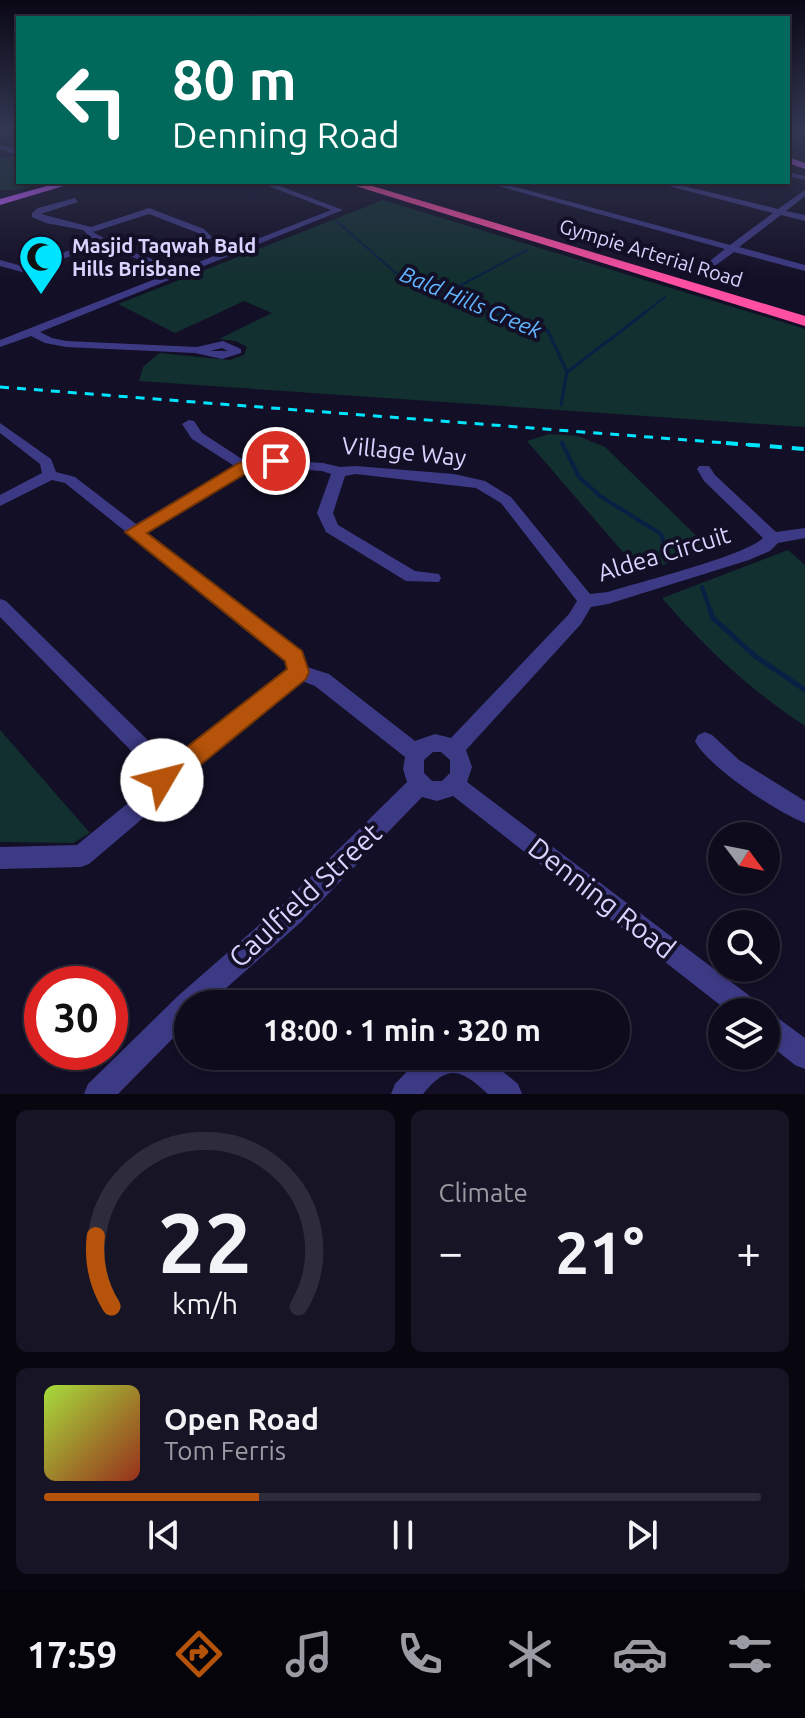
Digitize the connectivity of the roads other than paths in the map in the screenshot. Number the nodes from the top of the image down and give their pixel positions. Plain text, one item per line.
1 (56, 184) edge
2 (64, 184) edge
3 (268, 184) edge
4 (355, 184) edge
5 (379, 184) edge
6 (495, 184) edge
7 (665, 184) edge
8 (805, 192) edge
9 (80, 198) dead end
10 (0, 199) edge
11 (780, 211) junction
12 (805, 218) edge
13 (90, 229) junction
14 (207, 237) dead end
15 (105, 242) junction
16 (731, 248) junction
17 (146, 262) junction
18 (0, 263) edge
19 (709, 266) dead end
20 (805, 268) edge
21 (15, 269) junction
22 (183, 273) junction
23 (1, 277) edge
24 (167, 279) junction
25 (805, 311) edge
26 (805, 321) edge
27 (32, 332) junction
28 (0, 344) edge
29 (197, 350) dead end
30 (189, 424) dead end
31 (0, 427) edge
32 (245, 467) junction
33 (704, 469) dead end
34 (339, 472) junction
35 (50, 475) junction
36 (0, 501) edge
37 (134, 532) junction
38 (805, 533) edge
39 (773, 538) junction
40 (433, 578) dead end
41 (586, 601) junction
42 (0, 606) edge
43 (299, 672) junction
44 (705, 741) dead end
45 (453, 750) junction
46 (416, 754) junction
47 (170, 766) junction
48 (420, 784) junction
49 (455, 785) junction
50 (805, 813) edge
51 (0, 858) edge
52 (204, 990) edge
53 (732, 998) edge
54 (174, 1018) edge
55 (780, 1036) edge
56 (805, 1055) edge
57 (98, 1094) edge
58 (405, 1094) edge
59 (508, 1094) edge

1 - 10 main road
2 - 10 main road
3 - 22 street
4 - 26 highway, Gympie Arterial Road
5 - 25 highway, Gympie Arterial Road
6 - 16 street
7 - 11 street
8 - 11 street
9 - 13 street
11 - 12 street
11 - 16 street
13 - 14 street
13 - 15 street
15 - 17 street
15 - 21 street
16 - 19 street
16 - 20 street
17 - 22 street
17 - 24 street
18 - 21 street
21 - 23 street
22 - 24 street
24 - 27 street
27 - 28 street
27 - 29 street
30 - 32 street
31 - 35 street
32 - 34 street, Village Way
32 - 37 street, Village Way
33 - 39 street
34 - 40 street
34 - 41 street, Village Way
35 - 36 street
35 - 37 street
37 - 43 street
38 - 39 street, Aldea Circuit
39 - 41 street, Aldea Circuit
41 - 45 street, Aldea Circuit
42 - 47 street
43 - 46 street
43 - 47 street
44 - 50 street
45 - 46 street
45 - 49 street
46 - 48 street
47 - 51 street
48 - 49 street
48 - 52 street, Caulfield Street
49 - 53 street, Denning Road
54 - 57 street, Caulfield Street
55 - 56 street
58 - 59 street

